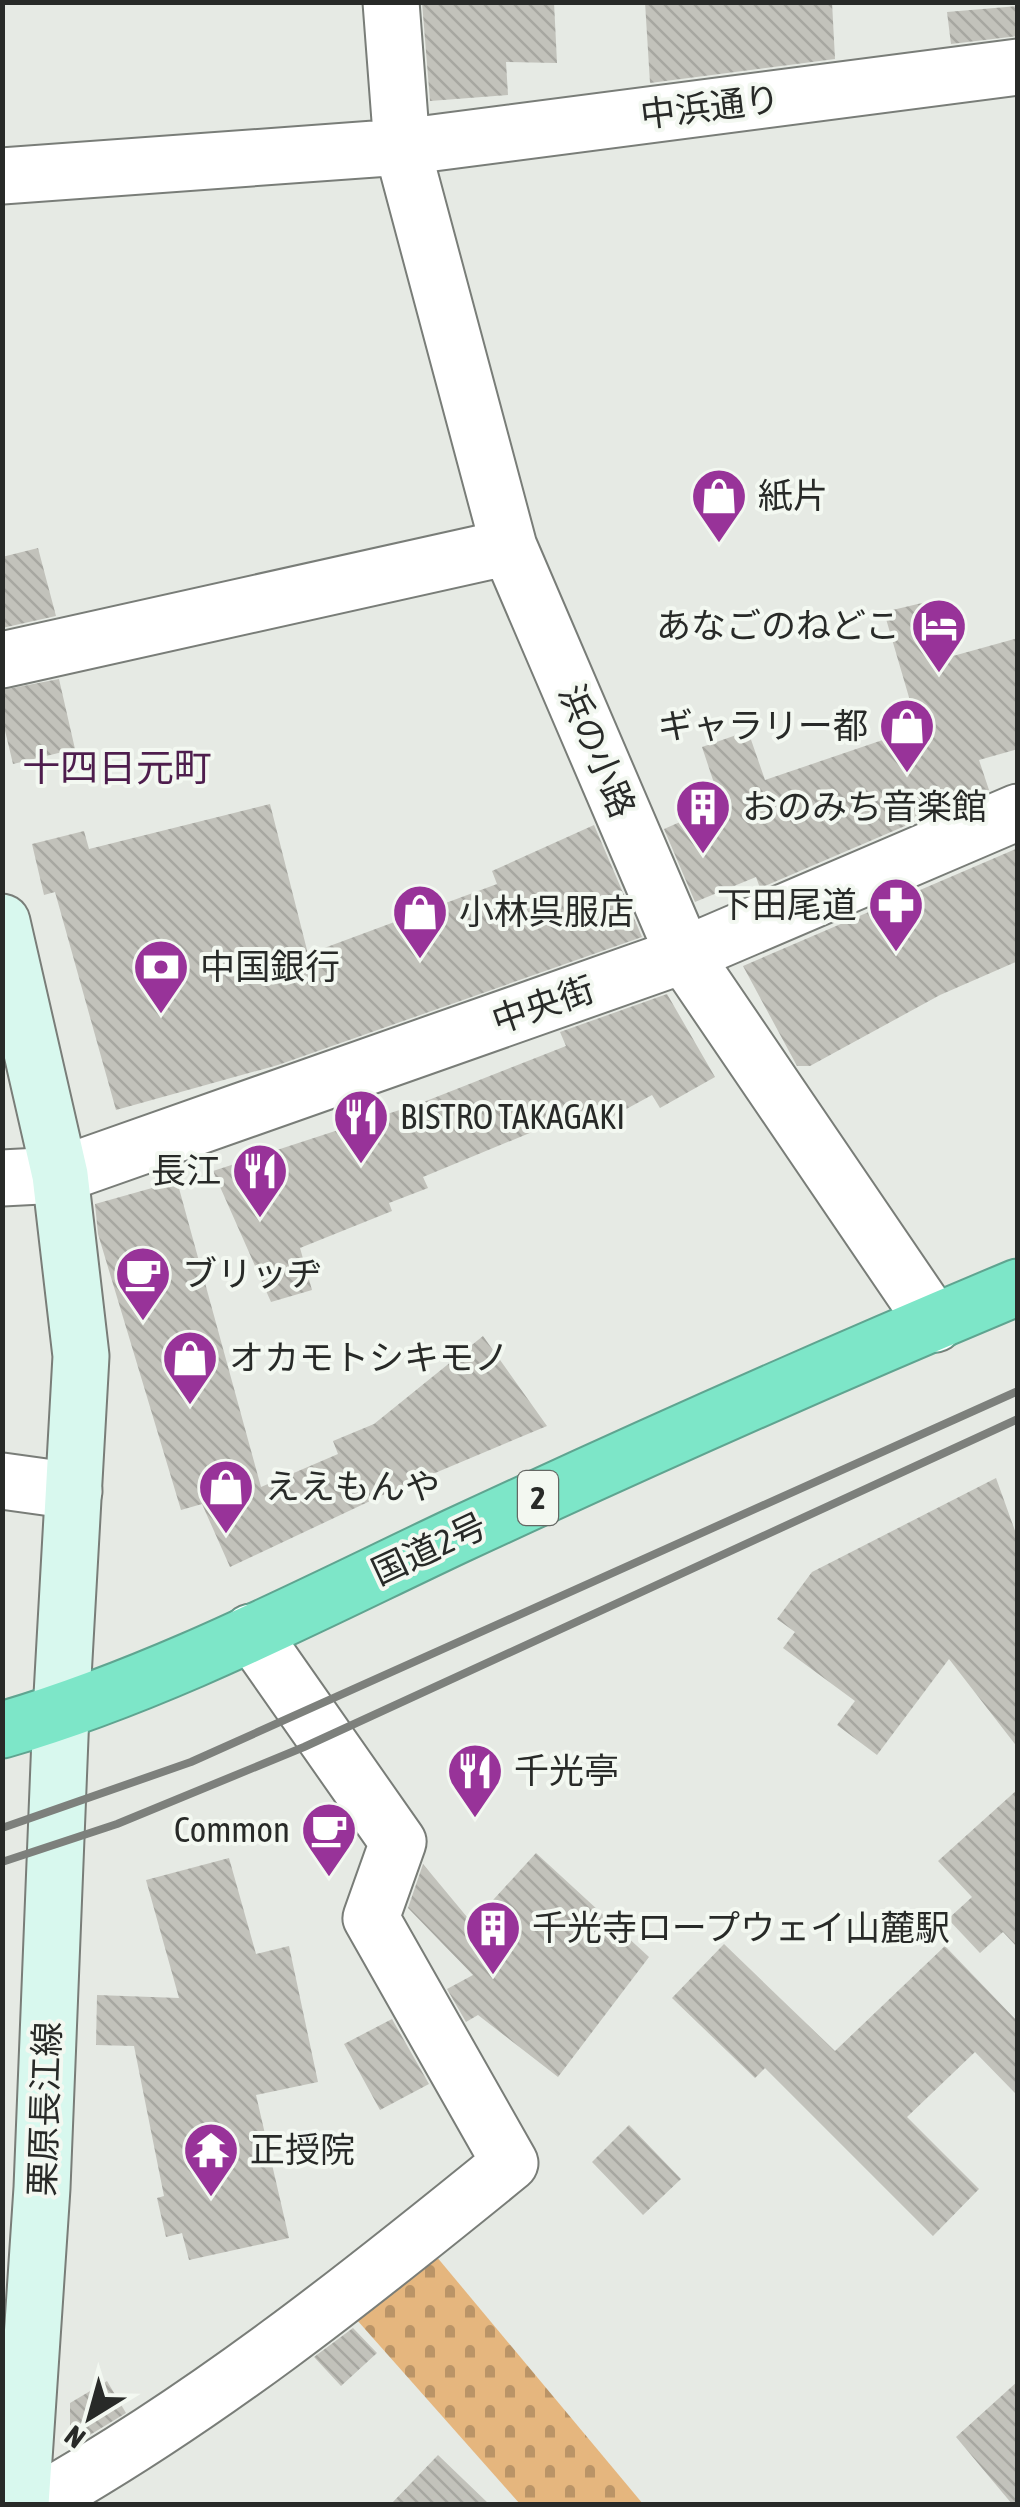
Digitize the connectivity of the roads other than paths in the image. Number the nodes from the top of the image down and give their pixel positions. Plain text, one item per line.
1 (391, 2) edge
2 (1018, 67) edge
3 (402, 148) junction
4 (2, 176) edge
5 (509, 546) junction
6 (2, 660) edge
7 (1018, 812) edge
8 (2, 922) edge
9 (684, 955) junction
10 (60, 1175) junction
11 (2, 1178) edge
12 (1018, 1287) edge
13 (934, 1324) junction
14 (2, 1480) edge
15 (74, 1492) junction
16 (251, 1632) junction
17 (60, 1713) junction
18 (2, 1730) edge
19 (21, 2504) edge
20 (34, 2504) edge

1 - 3 street, 浜の小路
2 - 3 street, 中浜通り
3 - 4 street, 中浜通り
3 - 5 street, 浜の小路
5 - 6 street
5 - 9 street, 浜の小路
7 - 9 street, 中央街
8 - 10 street, 栗原長江線
9 - 10 street, 中央街
9 - 13 street, 浜の小路
10 - 11 street, 中央街
10 - 15 street, 栗原長江線
12 - 13 highway, 国道2号 / 2
13 - 16 highway, 国道2号 / 2
14 - 15 street
15 - 17 street, 栗原長江線
16 - 17 highway, 国道2号 / 2
16 - 20 street
17 - 18 highway, 国道2号 / 2
17 - 19 street, 栗原長江線

